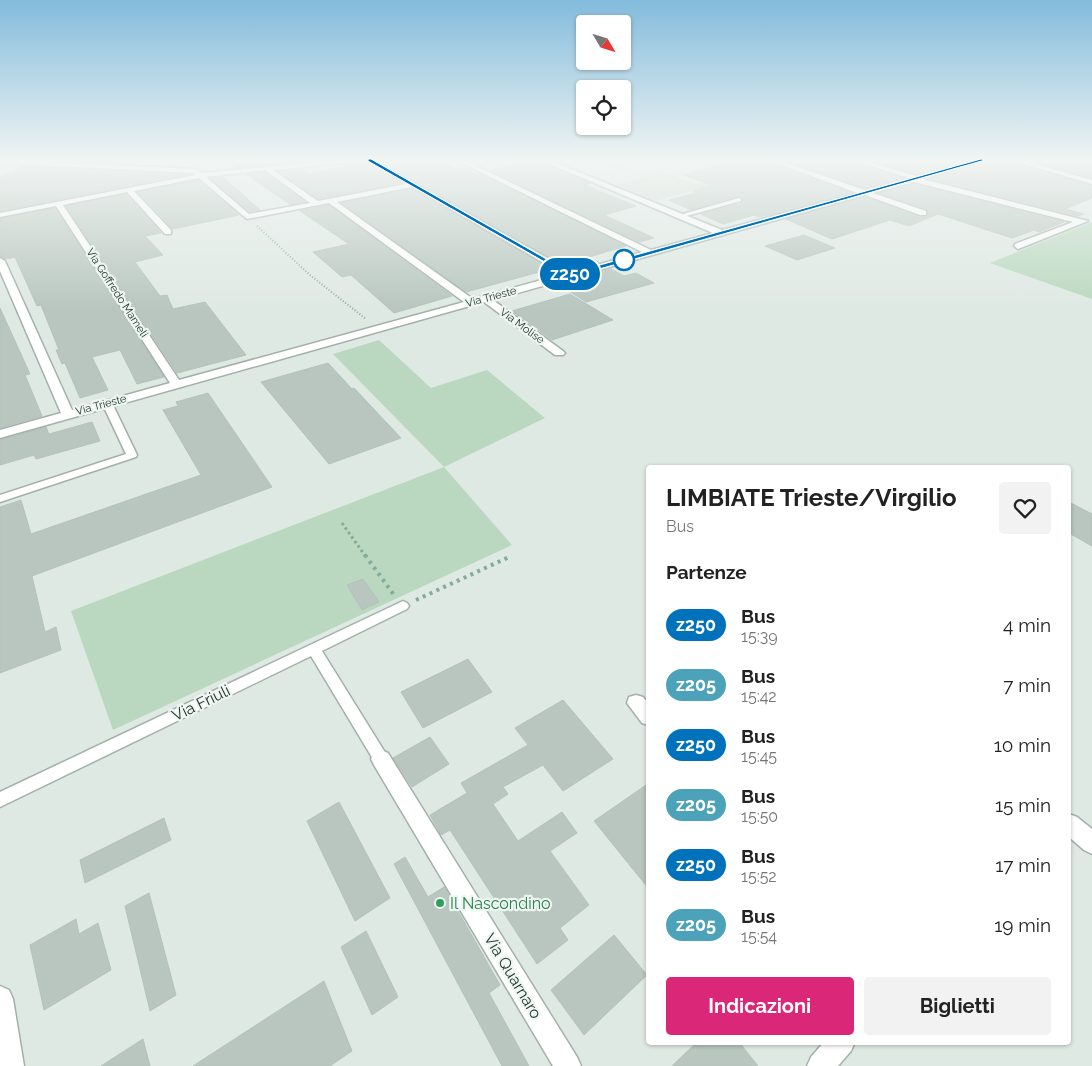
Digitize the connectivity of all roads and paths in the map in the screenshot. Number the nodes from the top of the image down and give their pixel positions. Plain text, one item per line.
1 (22, 210) edge
2 (62, 210) edge
3 (147, 210) edge
4 (239, 210) edge
5 (286, 210) edge
6 (343, 210) edge
7 (456, 210) edge
8 (561, 210) edge
9 (664, 210) edge
10 (702, 210) edge
11 (803, 210) edge
12 (914, 210) edge
13 (1035, 210) edge
14 (923, 213) dead end
15 (0, 214) edge
16 (679, 216) junction
17 (247, 217) junction
18 (1092, 218) edge
19 (1082, 222) junction
20 (168, 232) dead end
21 (721, 233) junction
22 (1018, 246) dead end
23 (650, 253) junction
24 (0, 261) edge
25 (571, 275) junction
26 (486, 298) junction
27 (471, 302) junction
28 (376, 329) junction
29 (559, 353) dead end
30 (176, 384) junction
31 (107, 403) junction
32 (68, 414) junction
33 (0, 434) edge
34 (0, 499) edge
35 (342, 523) dead end
36 (508, 557) dead end
37 (403, 606) junction
38 (314, 649) junction
39 (381, 758) joint
40 (0, 800) edge
41 (1071, 826) edge
42 (1092, 843) edge
43 (0, 999) edge
44 (839, 1045) edge
45 (11, 1066) edge
46 (568, 1066) edge
47 (820, 1066) edge

1 - 15 street
2 - 30 street, Via Goffredo Mameli
3 - 20 street
4 - 17 street
5 - 17 street
6 - 27 street
7 - 25 street
8 - 23 street
9 - 16 street
10 - 16 lane
11 - 21 street, Via Trieste
12 - 14 street
13 - 19 street
16 - 21 street
17 - 28 path
18 - 19 street
19 - 22 street
21 - 23 street, Via Trieste
23 - 25 street, Via Trieste
24 - 32 street
25 - 26 street, Via Trieste
26 - 27 street, Via Trieste
26 - 29 street, Via Molise
27 - 28 street, Via Trieste
28 - 30 street, Via Trieste
30 - 31 street, Via Trieste
31 - 32 street, Via Trieste
31 - 34 lane
32 - 33 street, Via Trieste
35 - 37 path
36 - 37 path
37 - 38 lane, Via Friuli
38 - 39 lane
38 - 40 lane, Via Friuli
39 - 46 street, Via Quarnaro
41 - 42 street
43 - 45 street
44 - 47 street

